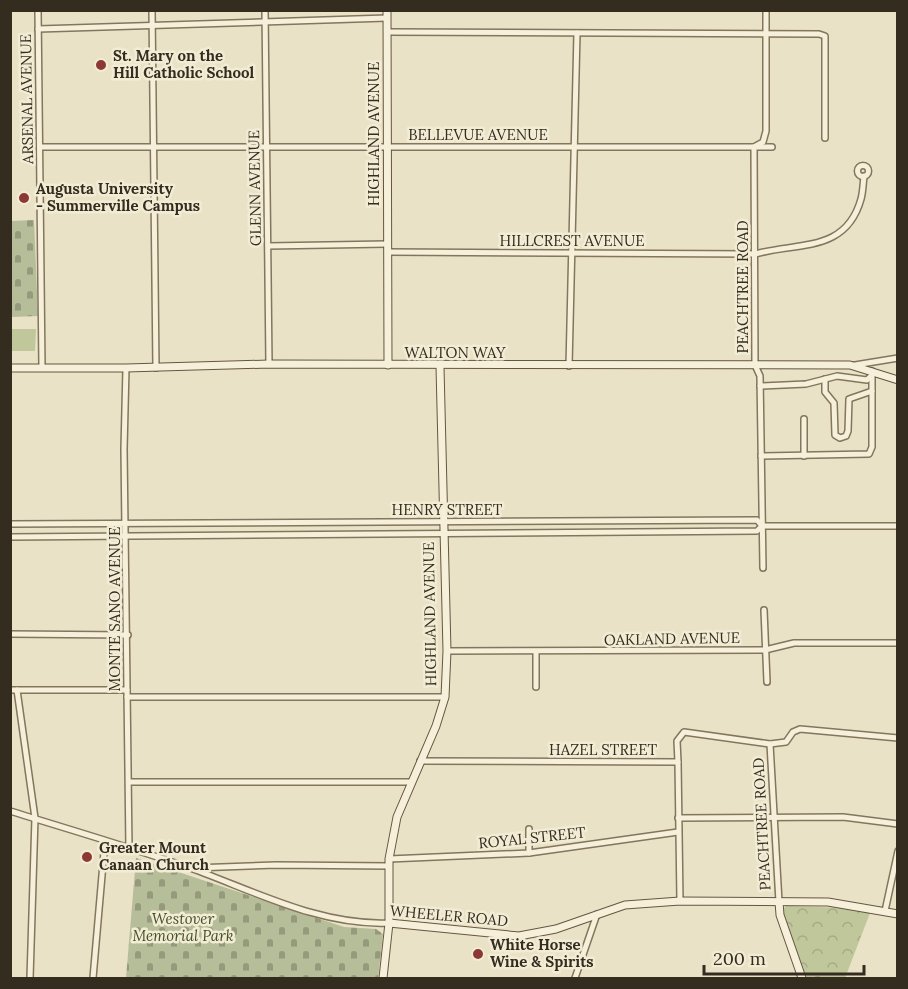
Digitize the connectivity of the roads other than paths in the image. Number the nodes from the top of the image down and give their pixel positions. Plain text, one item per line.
1 (38, 10) edge
2 (152, 10) edge
3 (266, 10) edge
4 (766, 10) edge
5 (387, 14) edge
6 (266, 22) junction
7 (152, 24) junction
8 (38, 29) junction
9 (387, 32) junction
10 (577, 33) junction
11 (766, 36) junction
12 (825, 138) dead end
13 (40, 147) junction
14 (153, 147) junction
15 (267, 147) junction
16 (389, 147) junction
17 (574, 147) junction
18 (754, 147) junction
19 (772, 147) dead end
20 (864, 176) dead end
21 (268, 246) junction
22 (388, 248) junction
23 (572, 253) junction
24 (755, 254) junction
25 (897, 358) edge
26 (269, 364) junction
27 (755, 365) junction
28 (850, 365) junction
29 (388, 366) junction
30 (569, 366) junction
31 (440, 367) junction
32 (10, 368) edge
33 (42, 368) junction
34 (126, 368) junction
35 (156, 368) junction
36 (872, 373) junction
37 (825, 379) junction
38 (897, 380) edge
39 (760, 386) junction
40 (872, 391) junction
41 (804, 419) dead end
42 (761, 456) junction
43 (804, 456) junction
44 (688, 520) junction
45 (565, 521) junction
46 (443, 522) junction
47 (126, 523) junction
48 (205, 523) junction
49 (273, 523) junction
50 (330, 523) junction
51 (10, 524) edge
52 (762, 526) junction
53 (897, 526) edge
54 (688, 531) junction
55 (565, 532) junction
56 (443, 534) junction
57 (273, 535) junction
58 (331, 535) junction
59 (127, 536) junction
60 (205, 536) junction
61 (10, 537) edge
62 (763, 568) dead end
63 (764, 610) dead end
64 (10, 634) edge
65 (128, 635) junction
66 (897, 643) edge
67 (765, 650) junction
68 (447, 651) junction
69 (536, 652) junction
70 (767, 682) dead end
71 (536, 687) dead end
72 (14, 690) edge
73 (127, 690) junction
74 (127, 697) junction
75 (445, 697) junction
76 (897, 738) edge
77 (770, 744) junction
78 (420, 761) junction
79 (678, 762) junction
80 (130, 782) junction
81 (410, 782) junction
82 (10, 810) edge
83 (773, 815) junction
84 (35, 818) junction
85 (678, 818) junction
86 (897, 824) edge
87 (530, 829) dead end
88 (678, 832) junction
89 (105, 841) junction
90 (129, 849) junction
91 (897, 851) edge
92 (529, 853) junction
93 (389, 862) junction
94 (190, 868) junction
95 (680, 901) junction
96 (779, 902) junction
97 (885, 911) junction
98 (597, 914) junction
99 (897, 914) edge
100 (389, 923) junction
101 (30, 978) edge
102 (93, 978) edge
103 (383, 978) edge
104 (575, 978) edge
105 (802, 978) edge

1 - 8 street, ARSENAL AVENUE
2 - 7 street
3 - 6 street, GLENN AVENUE
4 - 11 street, PEACHTREE ROAD
5 - 6 street
5 - 9 main road, HIGHLAND AVENUE
6 - 7 street
6 - 15 street, GLENN AVENUE
7 - 8 street
7 - 14 street
8 - 13 street, ARSENAL AVENUE
9 - 10 street
9 - 16 main road, HIGHLAND AVENUE
10 - 11 street
10 - 17 street
11 - 12 street
11 - 18 street, PEACHTREE ROAD
13 - 14 street, BELLEVUE AVENUE
13 - 33 street, ARSENAL AVENUE
14 - 15 street, BELLEVUE AVENUE
14 - 35 street
15 - 16 street, BELLEVUE AVENUE
15 - 21 street, GLENN AVENUE
16 - 17 street, BELLEVUE AVENUE
16 - 22 main road, HIGHLAND AVENUE
17 - 18 street, BELLEVUE AVENUE
17 - 23 street
18 - 19 street, BELLEVUE AVENUE
18 - 24 street, PEACHTREE ROAD
20 - 24 street, HILLCREST AVENUE
21 - 22 street, HILLCREST AVENUE
21 - 26 street, GLENN AVENUE
22 - 23 street, HILLCREST AVENUE
22 - 29 main road, HIGHLAND AVENUE
23 - 24 street, HILLCREST AVENUE
23 - 30 street
24 - 27 street, PEACHTREE ROAD
25 - 28 street
26 - 29 main road, WALTON WAY
26 - 35 main road, WALTON WAY
27 - 28 main road, WALTON WAY
27 - 30 main road, WALTON WAY
27 - 39 street, PEACHTREE ROAD
28 - 36 main road, WALTON WAY
29 - 31 main road, WALTON WAY
30 - 31 main road, WALTON WAY
31 - 46 main road, HIGHLAND AVENUE
32 - 33 main road, WALTON WAY
33 - 34 main road, WALTON WAY
34 - 35 main road, WALTON WAY
34 - 47 street, MONTE SANO AVENUE
36 - 37 street
36 - 38 main road, WALTON WAY
36 - 40 street
37 - 39 street
37 - 40 street
39 - 42 street, PEACHTREE ROAD
40 - 43 street
41 - 43 street
42 - 43 street
42 - 52 street, PEACHTREE ROAD
44 - 45 street, HENRY STREET
44 - 52 street, HENRY STREET
44 - 54 street
45 - 46 street, HENRY STREET
45 - 55 street
46 - 50 street, HENRY STREET
46 - 56 main road, HIGHLAND AVENUE
47 - 48 street, HENRY STREET
47 - 51 street, HENRY STREET
47 - 59 street, MONTE SANO AVENUE
48 - 49 street, HENRY STREET
48 - 60 street
49 - 50 street, HENRY STREET
49 - 57 street
50 - 58 street
52 - 53 street, HENRY STREET
52 - 54 street, HENRY STREET
52 - 62 street, PEACHTREE ROAD
54 - 55 street, HENRY STREET
55 - 56 street, HENRY STREET
56 - 58 street, HENRY STREET
56 - 68 main road, HIGHLAND AVENUE
57 - 58 street, HENRY STREET
57 - 60 street, HENRY STREET
59 - 60 street, HENRY STREET
59 - 61 street, HENRY STREET
59 - 65 street, MONTE SANO AVENUE
63 - 67 street
64 - 65 street
65 - 73 street, MONTE SANO AVENUE
66 - 67 street, OAKLAND AVENUE
67 - 69 street, OAKLAND AVENUE
67 - 70 street
68 - 69 street, OAKLAND AVENUE
68 - 75 main road, HIGHLAND AVENUE
69 - 71 street
72 - 73 street
72 - 84 street
73 - 74 street, MONTE SANO AVENUE
74 - 75 street
74 - 80 street, MONTE SANO AVENUE
75 - 78 main road, HIGHLAND AVENUE
76 - 77 street
77 - 79 street, HAZEL STREET
77 - 83 street, PEACHTREE ROAD
78 - 79 street, HAZEL STREET
78 - 81 main road, HIGHLAND AVENUE
79 - 85 street
80 - 81 street
80 - 90 street, MONTE SANO AVENUE
81 - 93 main road, HIGHLAND AVENUE
82 - 84 street, WHEELER ROAD
83 - 85 street
83 - 86 street
83 - 96 street, PEACHTREE ROAD
84 - 89 street, WHEELER ROAD
84 - 101 street
85 - 88 street
87 - 92 street
88 - 92 street, ROYAL STREET
88 - 95 street
89 - 90 street, WHEELER ROAD
89 - 102 street
90 - 94 street, WHEELER ROAD
91 - 97 street
92 - 93 street, ROYAL STREET
93 - 94 street, ROYAL STREET
93 - 100 main road, HIGHLAND AVENUE
94 - 100 street, WHEELER ROAD
95 - 96 main road, WHEELER ROAD
95 - 98 main road, WHEELER ROAD
96 - 97 main road, WHEELER ROAD
96 - 105 main road
97 - 99 main road, WHEELER ROAD
98 - 100 main road, WHEELER ROAD
98 - 104 street
100 - 103 main road, HIGHLAND AVENUE

